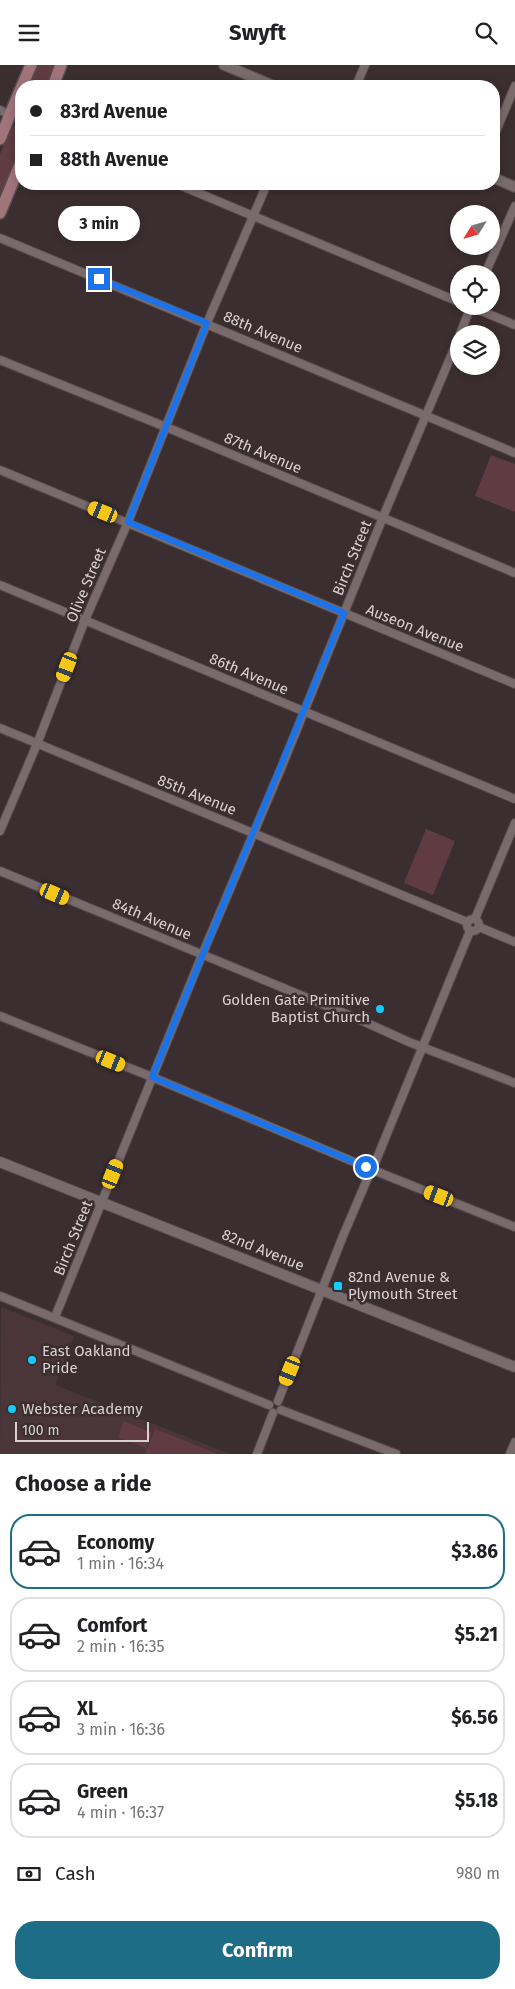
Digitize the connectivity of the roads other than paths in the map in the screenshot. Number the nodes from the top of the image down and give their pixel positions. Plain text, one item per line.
1 (31, 65) edge
2 (61, 65) edge
3 (224, 65) edge
4 (365, 65) edge
5 (25, 80) edge
6 (55, 80) edge
7 (260, 80) edge
8 (359, 80) edge
9 (515, 86) edge
10 (15, 98) edge
11 (5, 113) edge
12 (500, 122) edge
13 (0, 139) edge
14 (15, 177) edge
15 (500, 181) edge
16 (515, 187) edge
17 (192, 190) edge
18 (264, 190) edge
19 (515, 206) edge
20 (0, 213) edge
21 (253, 215) junction
22 (0, 238) edge
23 (489, 265) edge
24 (450, 298) edge
25 (491, 315) edge
26 (207, 323) junction
27 (515, 325) edge
28 (450, 358) edge
29 (0, 360) edge
30 (427, 415) junction
31 (166, 427) junction
32 (515, 453) edge
33 (0, 470) edge
34 (382, 517) junction
35 (128, 522) junction
36 (515, 573) edge
37 (0, 585) edge
38 (344, 613) junction
39 (85, 620) junction
40 (515, 684) edge
41 (304, 712) junction
42 (0, 728) edge
43 (37, 744) junction
44 (515, 799) edge
45 (515, 823) edge
46 (0, 831) edge
47 (253, 833) junction
48 (0, 871) edge
49 (476, 919) junction
50 (467, 922) junction
51 (479, 927) junction
52 (470, 931) junction
53 (515, 942) edge
54 (202, 955) junction
55 (0, 1016) edge
56 (422, 1047) junction
57 (152, 1077) junction
58 (515, 1083) edge
59 (0, 1162) edge
60 (374, 1163) junction
61 (366, 1167) junction
62 (378, 1172) junction
63 (370, 1175) junction
64 (102, 1203) junction
65 (515, 1227) edge
66 (322, 1290) junction
67 (0, 1296) edge
68 (55, 1317) junction
69 (515, 1367) edge
70 (278, 1401) junction
71 (269, 1405) junction
72 (281, 1409) junction
73 (273, 1413) junction
74 (515, 1442) edge
75 (257, 1454) edge
76 (396, 1454) edge
77 (510, 1454) edge

1 - 5 main road
2 - 6 main road
3 - 7 street
4 - 8 street
9 - 12 street
10 - 11 main road
11 - 13 main road
14 - 20 main road
15 - 16 street
17 - 21 street
18 - 21 street, Olive Street
19 - 23 street
21 - 24 street
21 - 26 street, Olive Street
22 - 26 street, 88th Avenue
25 - 27 street
26 - 30 street, 88th Avenue
26 - 31 street, Olive Street
28 - 30 street, Birch Street
29 - 31 street, 87th Avenue
30 - 32 street, 88th Avenue
30 - 34 street, Birch Street
31 - 34 street, 87th Avenue
31 - 35 street, Olive Street
33 - 35 street, Auseon Avenue
34 - 36 street, 87th Avenue
34 - 38 street, Birch Street
35 - 38 street, Auseon Avenue
35 - 39 street, Olive Street
37 - 39 street, 86th Avenue
38 - 40 street, Auseon Avenue
38 - 41 street, Birch Street
39 - 41 street, 86th Avenue
39 - 43 street, Olive Street
41 - 44 street, 86th Avenue
41 - 47 street, Birch Street
42 - 43 street, 85th Avenue
43 - 46 street, Olive Street
43 - 47 street, 85th Avenue
45 - 49 street
47 - 50 street, 85th Avenue
47 - 54 street, Birch Street
48 - 54 street, 84th Avenue
49 - 50 street
49 - 51 street
50 - 52 street
51 - 52 street
51 - 53 street
52 - 56 street
54 - 56 street, 84th Avenue
54 - 57 street, Birch Street
55 - 57 street
56 - 58 street, 84th Avenue
56 - 60 street
57 - 61 street
57 - 64 street, Birch Street
59 - 64 street, 82nd Avenue
60 - 61 street
60 - 62 street
61 - 63 street
62 - 63 street
62 - 65 street
63 - 66 street
64 - 66 street, 82nd Avenue
64 - 68 street, Birch Street
66 - 69 street, 82nd Avenue
66 - 70 street
67 - 68 street
68 - 71 street
70 - 71 street
70 - 72 street
71 - 73 street
72 - 73 street
72 - 76 street
73 - 75 street
74 - 77 street

